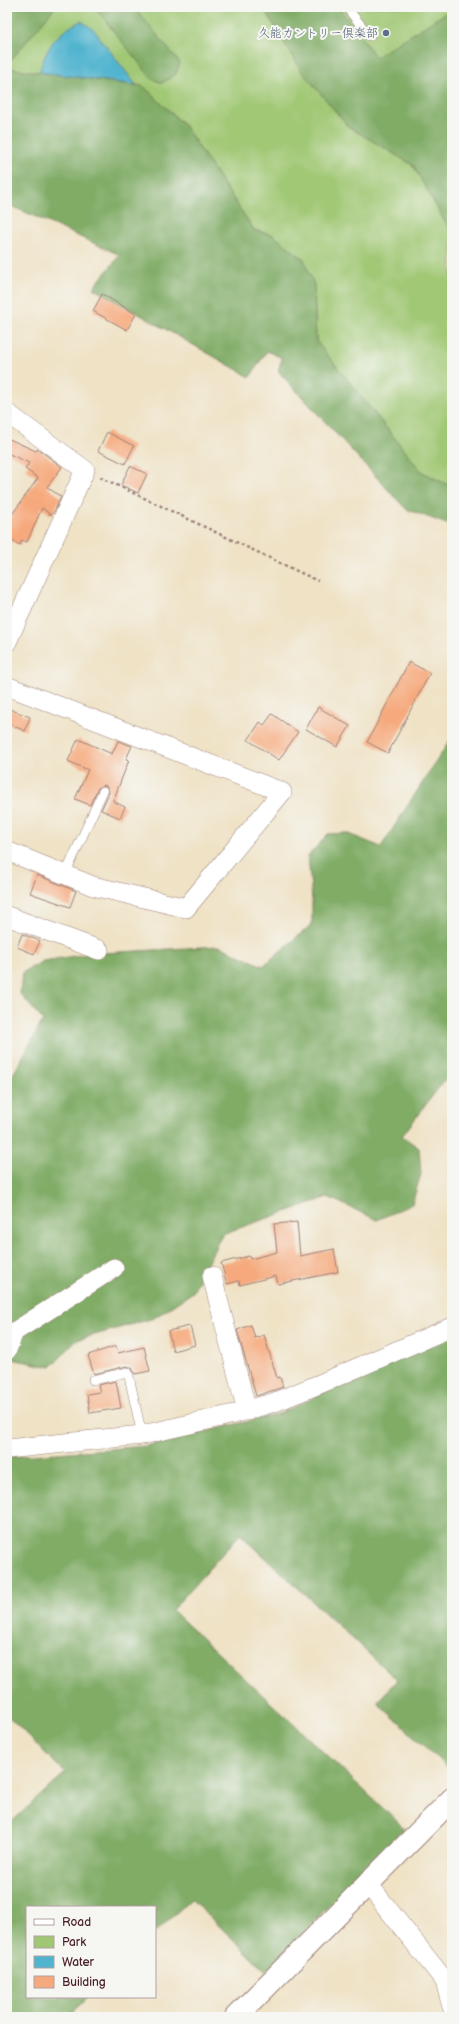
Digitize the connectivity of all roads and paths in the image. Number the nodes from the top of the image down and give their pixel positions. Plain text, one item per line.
1 (346, 7) edge
2 (370, 36) dead end
3 (7, 413) edge
4 (85, 470) junction
5 (318, 580) dead end
6 (13, 613) edge
7 (7, 642) edge
8 (7, 686) edge
9 (103, 791) dead end
10 (7, 852) edge
11 (65, 875) junction
12 (7, 916) edge
13 (99, 950) dead end
14 (114, 1268) dead end
15 (212, 1276) dead end
16 (452, 1327) edge
17 (7, 1350) edge
18 (93, 1380) dead end
19 (247, 1411) junction
20 (142, 1435) junction
21 (7, 1449) edge
22 (452, 1799) edge
23 (368, 1884) junction
24 (452, 2007) edge
25 (236, 2017) edge

1 - 2 lane
3 - 4 street
4 - 5 path
4 - 6 street
6 - 7 street
8 - 11 street
9 - 11 lane
10 - 11 street
12 - 13 street
14 - 17 street
15 - 19 street
16 - 19 street
18 - 20 lane
19 - 20 street
20 - 21 street
22 - 23 street
23 - 24 street
23 - 25 street

